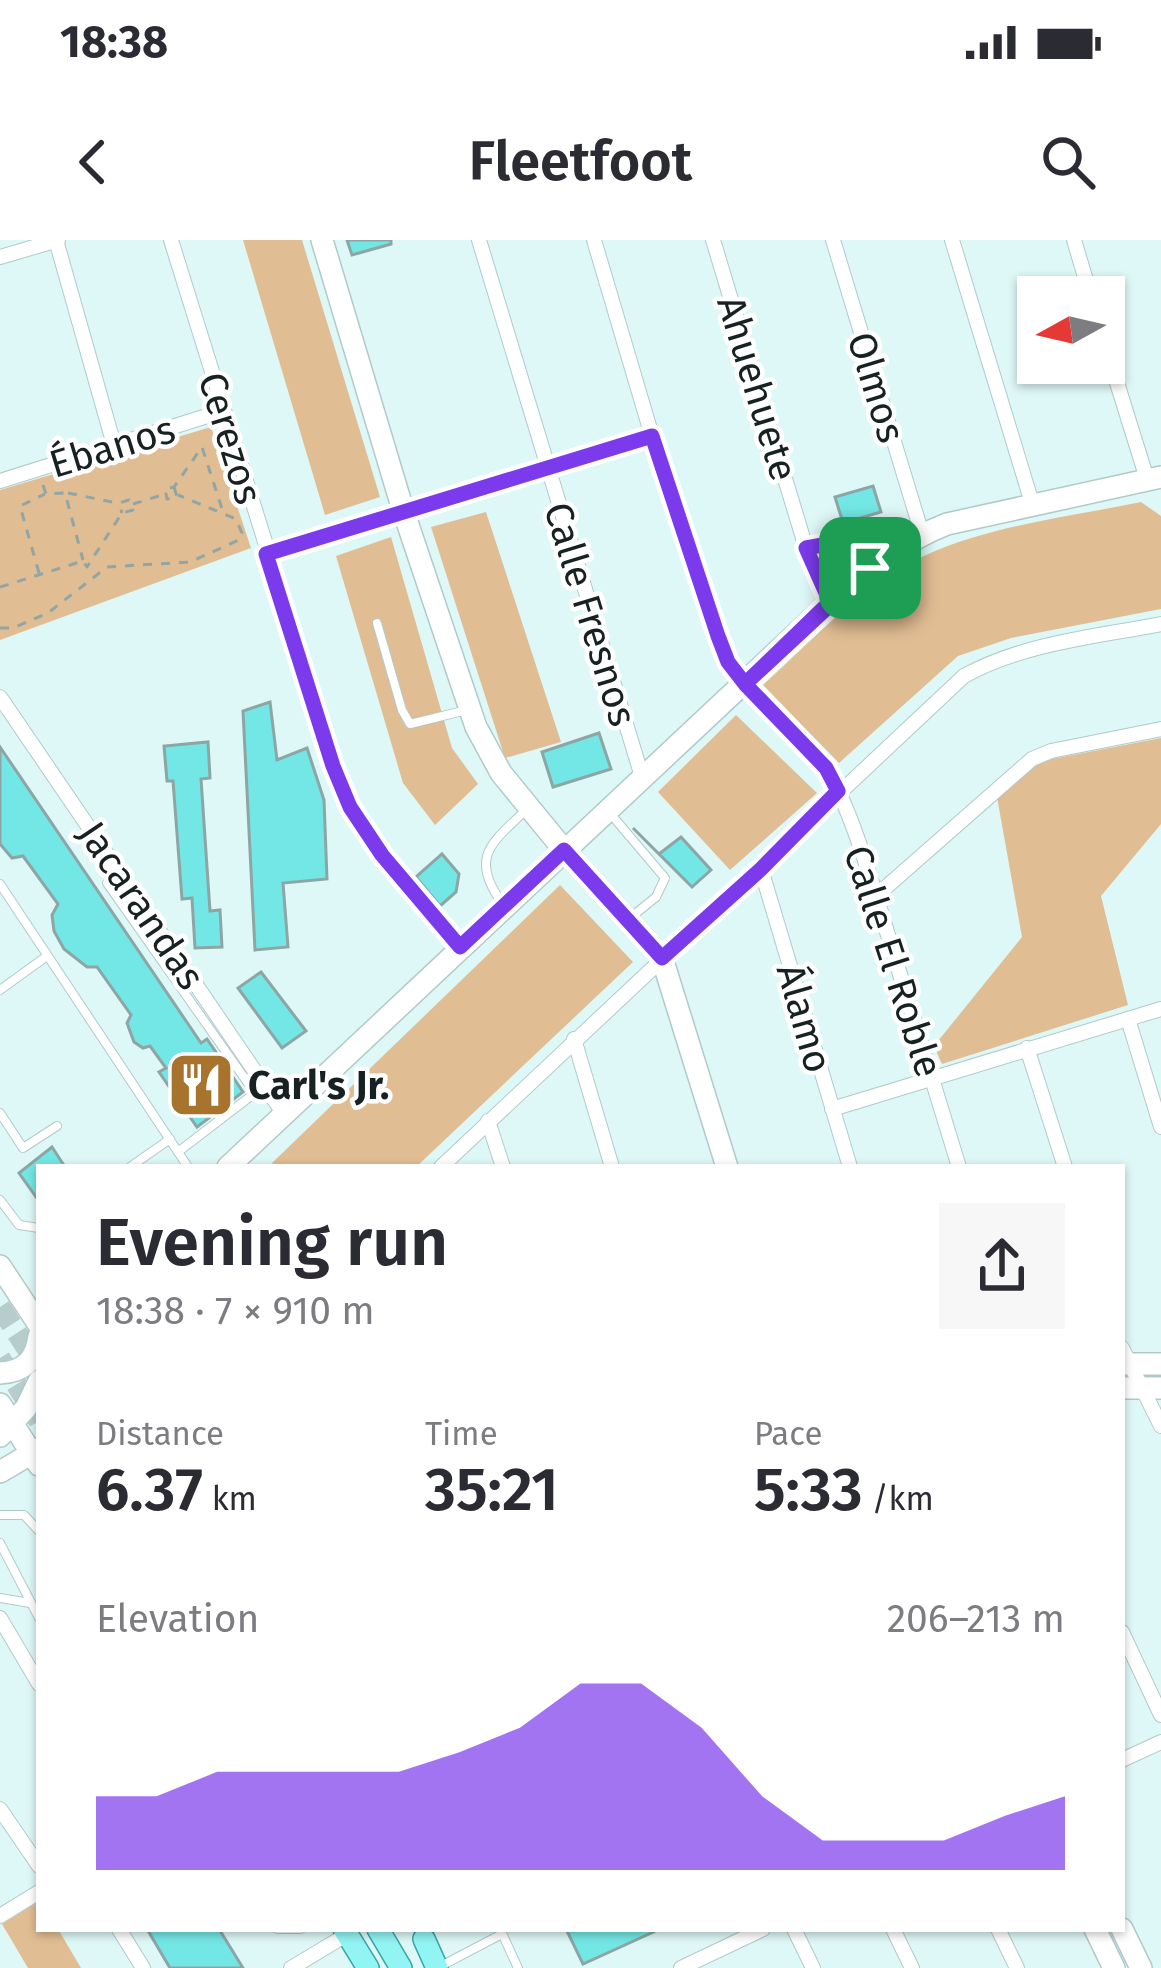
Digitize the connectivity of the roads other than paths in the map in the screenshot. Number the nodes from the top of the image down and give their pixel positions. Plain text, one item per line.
1 (57, 240) edge
2 (171, 240) edge
3 (322, 240) edge
4 (479, 240) edge
5 (594, 240) edge
6 (713, 240) edge
7 (833, 240) edge
8 (952, 240) edge
9 (1074, 240) edge
10 (0, 257) edge
11 (1085, 276) edge
12 (1120, 384) edge
13 (224, 411) junction
14 (652, 436) junction
15 (114, 445) junction
16 (546, 470) junction
17 (1154, 478) edge
18 (0, 481) edge
19 (1032, 503) junction
20 (403, 509) junction
21 (922, 534) junction
22 (806, 548) junction
23 (266, 554) junction
24 (870, 568) junction
25 (830, 602) junction
26 (376, 622) dead end
27 (1161, 624) edge
28 (745, 684) junction
29 (0, 697) edge
30 (470, 710) junction
31 (1161, 729) edge
32 (643, 780) junction
33 (838, 791) junction
34 (530, 807) junction
35 (608, 811) junction
36 (564, 850) junction
37 (761, 869) junction
38 (107, 883) dead end
39 (0, 884) edge
40 (876, 896) junction
41 (504, 906) junction
42 (628, 919) junction
43 (146, 924) junction
44 (460, 947) junction
45 (46, 956) junction
46 (662, 958) junction
47 (0, 990) edge
48 (1161, 1009) edge
49 (1128, 1019) junction
50 (574, 1040) junction
51 (228, 1044) junction
52 (1028, 1048) junction
53 (932, 1078) junction
54 (832, 1108) junction
55 (0, 1113) edge
56 (284, 1114) junction
57 (488, 1121) junction
58 (57, 1126) dead end
59 (1161, 1127) edge
60 (170, 1139) junction
61 (178, 1152) junction
62 (134, 1164) edge
63 (186, 1164) edge
64 (231, 1164) edge
65 (444, 1164) edge
66 (502, 1164) edge
67 (611, 1164) edge
68 (726, 1164) edge
69 (849, 1164) edge
70 (958, 1164) edge
71 (1064, 1164) edge
72 (0, 1200) edge
73 (36, 1228) edge
74 (0, 1267) edge
75 (32, 1308) edge
76 (36, 1343) edge
77 (1125, 1359) edge
78 (1125, 1361) edge
79 (1161, 1364) edge
80 (0, 1375) edge
81 (36, 1385) edge
82 (1142, 1388) edge
83 (36, 1389) edge
84 (0, 1404) edge
85 (1161, 1426) edge
86 (7, 1430) edge
87 (36, 1455) edge
88 (36, 1456) edge
89 (0, 1472) edge
90 (0, 1515) edge
91 (36, 1528) edge
92 (0, 1543) edge
93 (0, 1598) edge
94 (32, 1603) junction
95 (36, 1612) edge
96 (0, 1618) edge
97 (1125, 1638) edge
98 (36, 1679) edge
99 (1161, 1715) edge
100 (1161, 1742) edge
101 (1125, 1759) edge
102 (0, 1809) edge
103 (36, 1862) edge
104 (36, 1894) edge
105 (0, 1916) edge
106 (121, 1932) edge
107 (346, 1932) edge
108 (381, 1932) edge
109 (499, 1932) edge
110 (501, 1932) edge
111 (758, 1932) edge
112 (796, 1932) edge
113 (894, 1932) edge
114 (999, 1932) edge
115 (1096, 1932) edge
116 (1123, 1932) edge
117 (421, 1934) edge
118 (701, 1964) edge
119 (440, 1967) edge
120 (143, 1968) edge
121 (291, 1968) edge
122 (368, 1968) edge
123 (401, 1968) edge
124 (518, 1968) edge
125 (681, 1968) edge
126 (814, 1968) edge
127 (912, 1968) edge
128 (1017, 1968) edge
129 (1114, 1968) edge
130 (1141, 1968) edge

1 - 10 street
1 - 15 street
2 - 13 street, Cerezos
3 - 20 main road
4 - 16 street, Calle Fresnos
5 - 14 street, Calle El Roble
6 - 22 street, Ahuehuete
7 - 21 street, Olmos
8 - 19 street
9 - 11 street
12 - 17 street
13 - 15 street, Ébanos
13 - 23 street, Cerezos
14 - 16 street
14 - 28 street, Calle El Roble
15 - 18 street, Ébanos
16 - 20 street
16 - 32 street, Calle Fresnos
17 - 19 main road
19 - 21 main road
20 - 23 street
20 - 30 main road
21 - 24 main road
22 - 24 lane
22 - 25 street, Ahuehuete
23 - 44 street, Cerezos
24 - 25 main road
25 - 28 main road
26 - 30 lane
27 - 33 street
28 - 32 main road
28 - 33 street, Calle El Roble
29 - 43 street, Jacarandas
30 - 34 main road
31 - 40 street
32 - 35 main road
33 - 37 street
33 - 40 street, Calle El Roble
34 - 36 main road
34 - 41 lane
35 - 36 main road
35 - 42 lane
36 - 41 main road
36 - 42 main road
37 - 46 street
37 - 54 street, Álamo
38 - 43 lane
39 - 45 lane
40 - 53 street, Calle El Roble
41 - 44 main road
42 - 46 main road
43 - 51 street, Jacarandas
44 - 56 main road
45 - 47 lane
45 - 60 lane
46 - 50 street
46 - 68 main road
48 - 49 street
49 - 52 street
49 - 59 street
50 - 57 street
50 - 67 street
51 - 56 street, Jacarandas
51 - 61 lane
52 - 53 street
52 - 71 street
53 - 54 street
53 - 70 street, Calle El Roble
54 - 69 street, Álamo
55 - 58 lane
56 - 64 main road
57 - 65 street
57 - 66 street
60 - 61 lane
60 - 62 lane
61 - 63 lane
72 - 73 lane
74 - 75 main road
76 - 80 main road
77 - 79 main road
78 - 82 street
80 - 81 main road
82 - 85 street
83 - 86 main road
84 - 86 main road
86 - 87 main road
88 - 89 main road
90 - 91 lane
92 - 94 lane
93 - 94 lane
94 - 95 lane
96 - 98 street
97 - 99 street
100 - 101 street
102 - 103 street
104 - 105 street
106 - 120 street
107 - 121 street
107 - 122 main road
108 - 123 main road
109 - 119 lane
110 - 124 lane
111 - 118 street
112 - 126 street
113 - 127 street
114 - 128 street
115 - 129 main road
116 - 130 main road
117 - 119 main road
118 - 125 street

